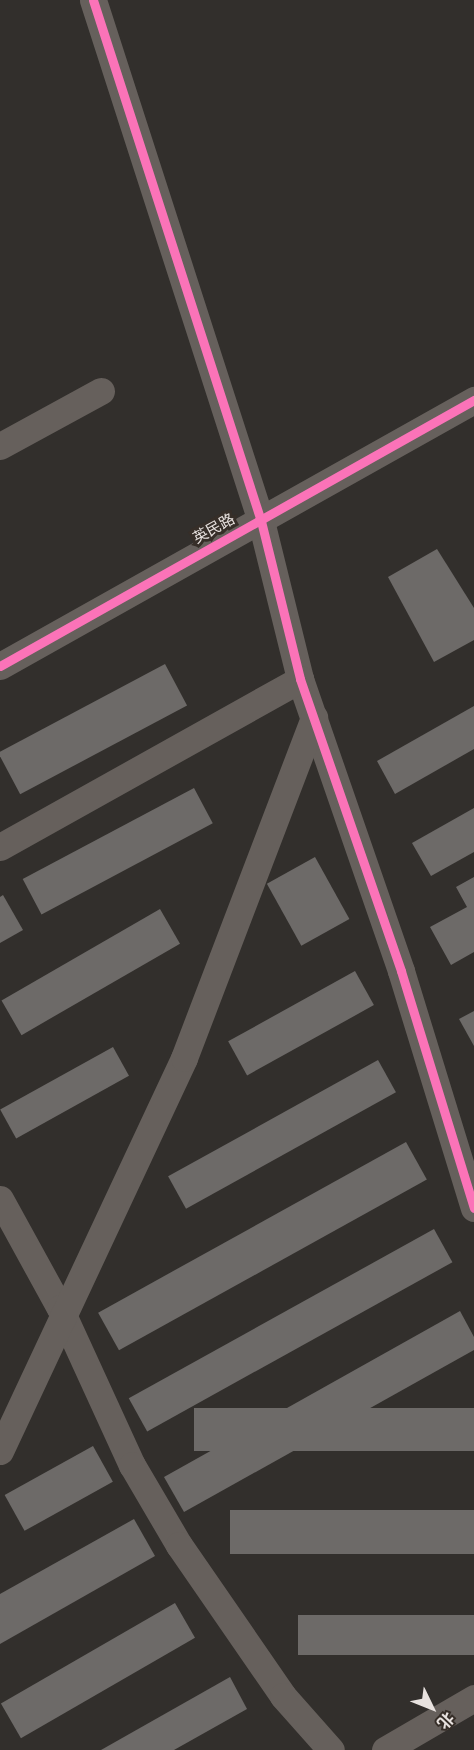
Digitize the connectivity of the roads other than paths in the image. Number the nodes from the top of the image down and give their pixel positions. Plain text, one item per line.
1 (102, 4) edge
2 (100, 391) dead end
3 (474, 400) edge
4 (0, 446) edge
5 (261, 520) junction
6 (0, 666) edge
7 (300, 679) junction
8 (314, 717) junction
9 (0, 847) edge
10 (0, 1199) edge
11 (474, 1208) edge
12 (63, 1315) junction
13 (0, 1451) edge
14 (474, 1698) edge
15 (331, 1750) edge
16 (384, 1750) edge

1 - 5 street
2 - 4 street
3 - 5 street, 英民路
5 - 6 street, 英民路
5 - 7 street
7 - 8 street
7 - 9 street
8 - 11 street
8 - 12 street
10 - 12 street
12 - 13 street
12 - 15 street
14 - 16 street

